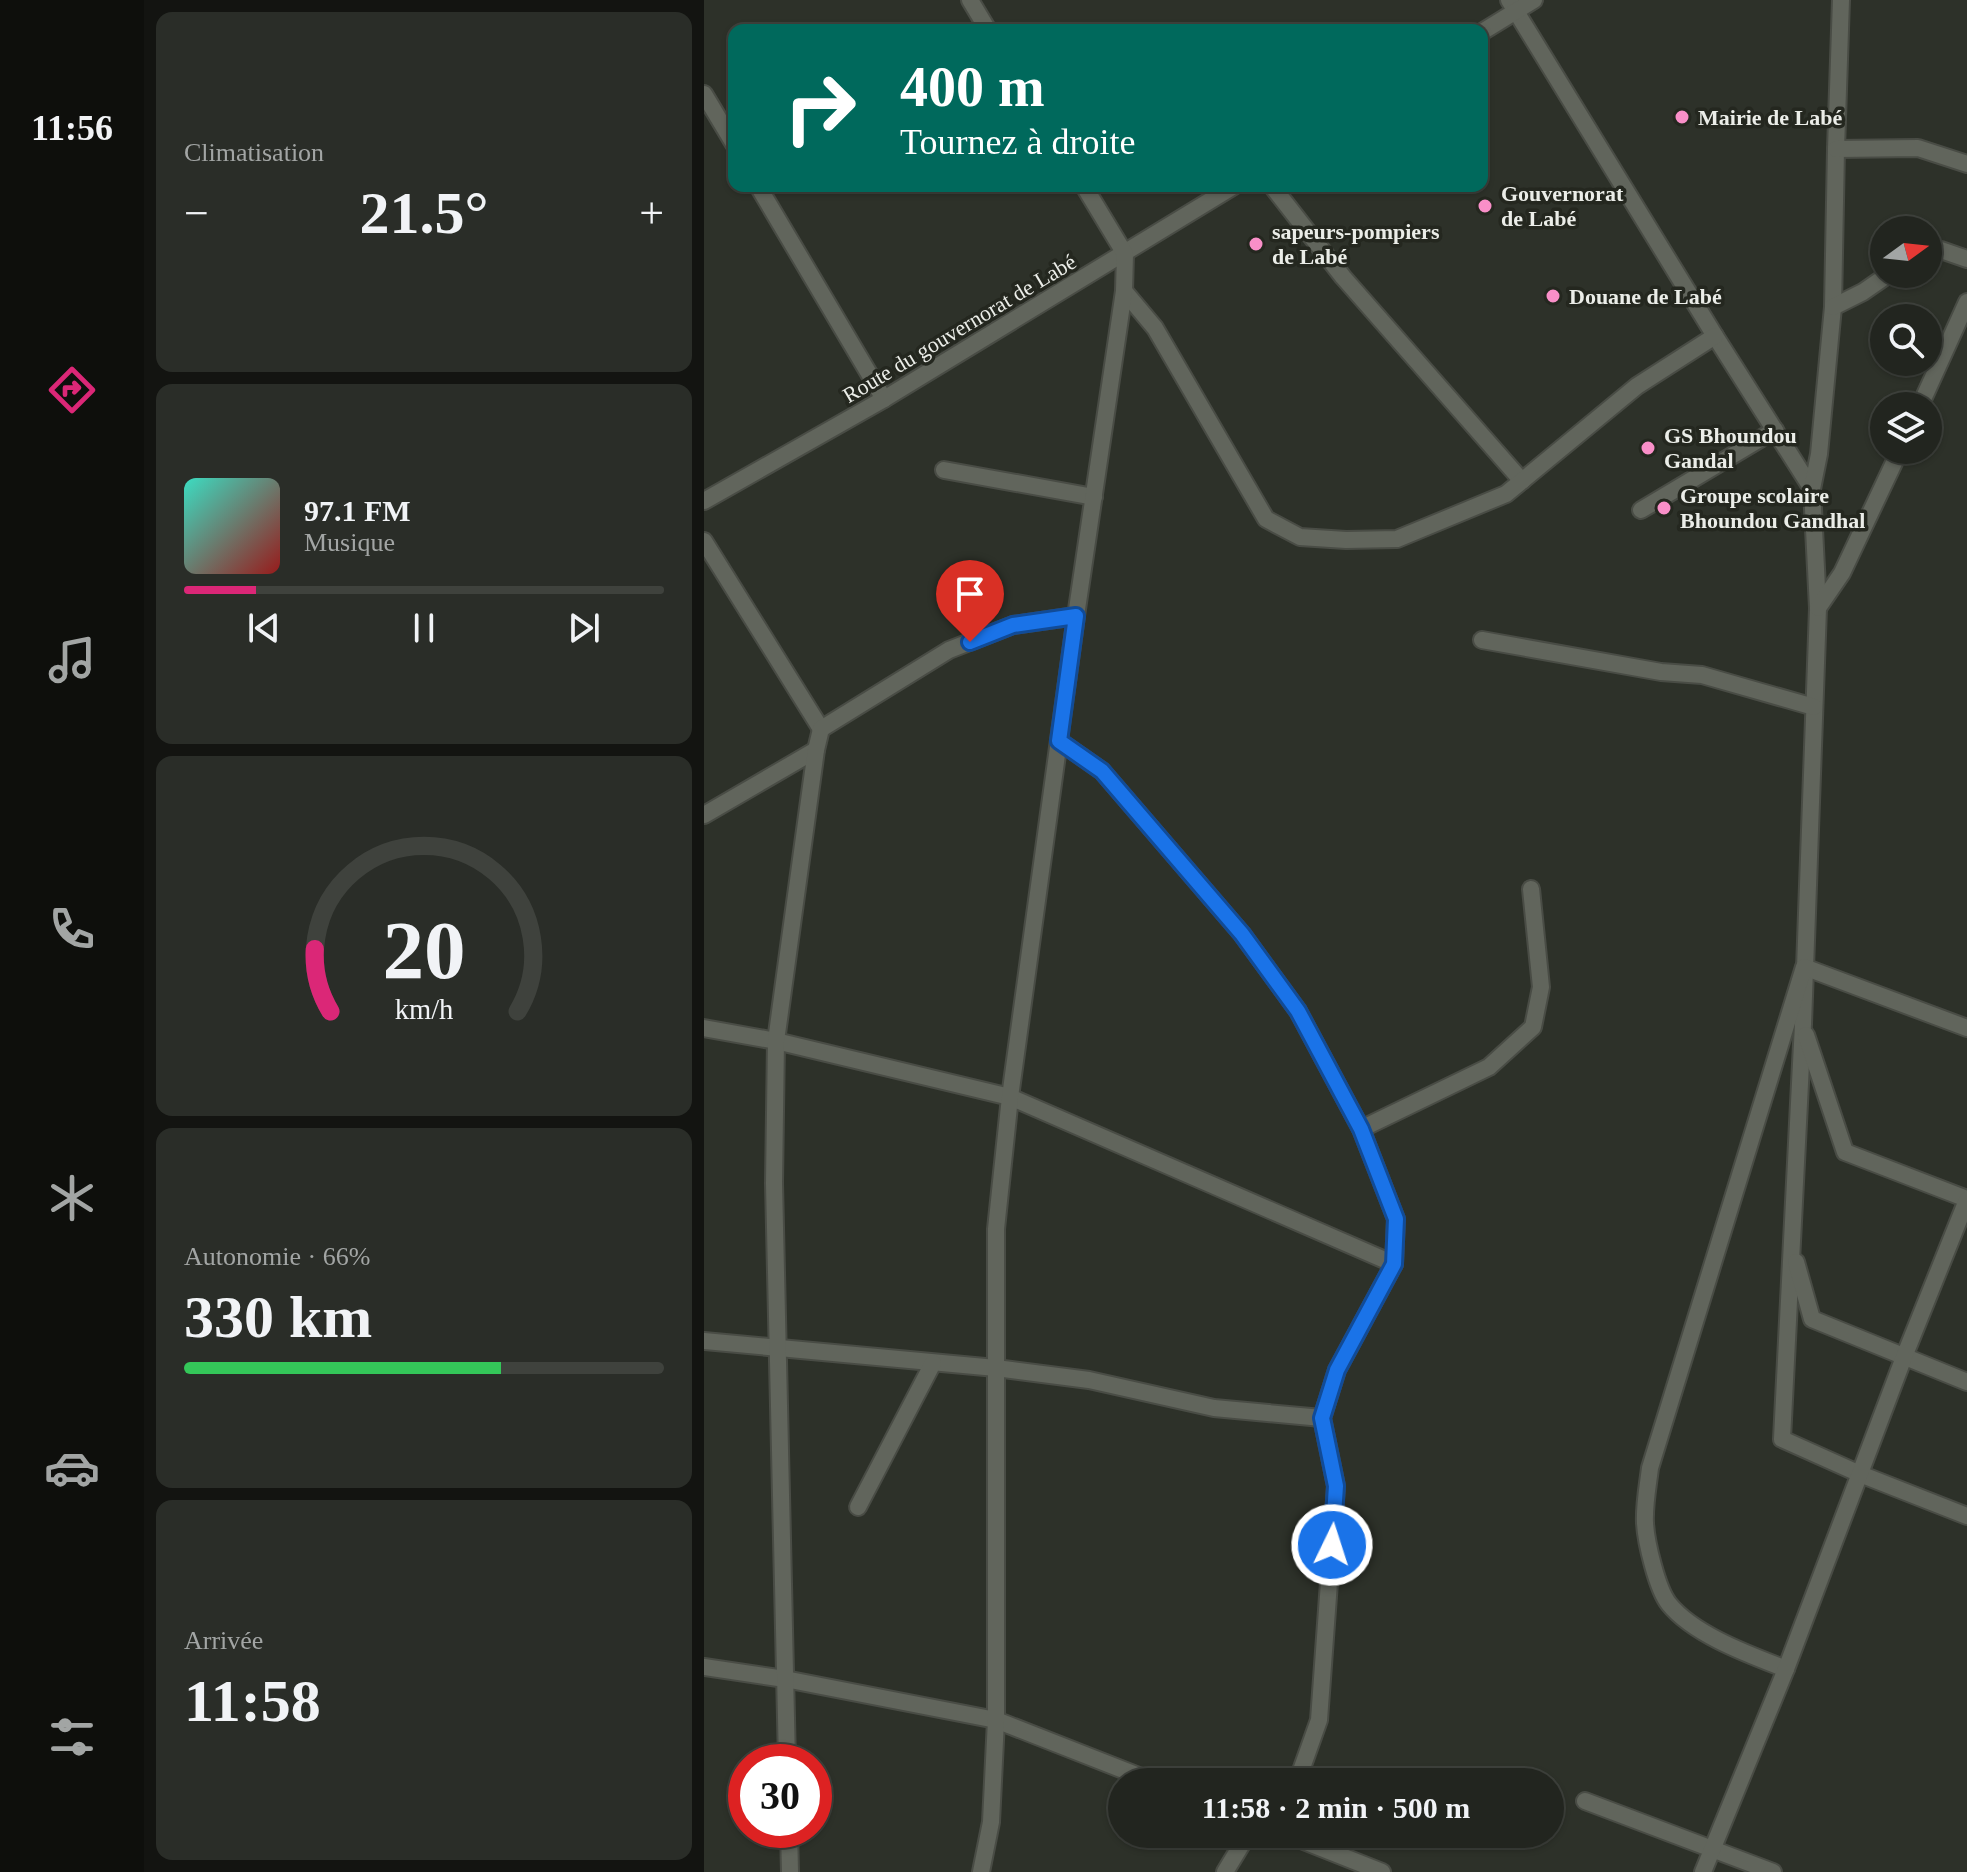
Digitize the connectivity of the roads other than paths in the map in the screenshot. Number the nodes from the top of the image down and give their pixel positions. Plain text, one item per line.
1 (970, 0) edge
2 (1534, 0) edge
3 (1841, 0) edge
4 (1512, 6) edge
5 (984, 24) edge
6 (1488, 27) edge
7 (704, 94) edge
8 (728, 134) edge
9 (1836, 149) junction
10 (1967, 164) edge
11 (762, 192) edge
12 (1088, 192) edge
13 (1224, 192) edge
14 (1277, 192) edge
15 (1942, 250) edge
16 (1125, 254) junction
17 (1967, 259) edge
18 (1870, 287) edge
19 (1124, 291) junction
20 (1967, 302) edge
21 (1833, 307) junction
22 (1715, 336) junction
23 (1926, 392) edge
24 (884, 399) junction
25 (1775, 430) junction
26 (1893, 464) edge
27 (944, 470) dead end
28 (1522, 481) junction
29 (1812, 489) junction
30 (1094, 497) junction
31 (704, 501) edge
32 (1641, 510) dead end
33 (704, 541) edge
34 (1818, 608) junction
35 (1076, 616) junction
36 (1482, 640) dead end
37 (1814, 707) junction
38 (821, 729) junction
39 (1059, 741) junction
40 (816, 750) junction
41 (704, 815) edge
42 (1531, 889) dead end
43 (1804, 967) junction
44 (1803, 1024) junction
45 (704, 1028) edge
46 (1967, 1028) edge
47 (776, 1041) junction
48 (1010, 1097) junction
49 (1361, 1129) junction
50 (1967, 1200) edge
51 (1791, 1248) junction
52 (1394, 1264) junction
53 (704, 1341) edge
54 (778, 1348) junction
55 (1904, 1357) junction
56 (933, 1363) junction
57 (996, 1368) junction
58 (1967, 1382) edge
59 (1322, 1418) junction
60 (1860, 1474) junction
61 (858, 1507) dead end
62 (1967, 1516) edge
63 (704, 1667) edge
64 (1786, 1669) junction
65 (785, 1679) junction
66 (996, 1720) junction
67 (787, 1744) edge
68 (1118, 1768) edge
69 (1302, 1768) edge
70 (1585, 1801) dead end
71 (789, 1848) edge
72 (1240, 1848) edge
73 (1321, 1848) edge
74 (1713, 1849) junction
75 (790, 1872) edge
76 (981, 1872) edge
77 (1225, 1872) edge
78 (1382, 1872) edge
79 (1703, 1872) edge
80 (1773, 1872) edge

1 - 5 street
2 - 4 street
3 - 9 street
4 - 6 street
4 - 22 street
7 - 8 street
9 - 10 street
9 - 21 street
11 - 24 street
12 - 16 street
13 - 16 street, Route du gouvernorat de Labé
14 - 28 street
15 - 17 street
16 - 19 street
16 - 24 street, Route du gouvernorat de Labé
18 - 21 street
19 - 28 street
19 - 30 street
20 - 23 street
21 - 29 street
22 - 25 street
22 - 28 street
24 - 31 street, Route du gouvernorat de Labé
25 - 29 street
25 - 32 street
26 - 34 street
27 - 30 street
29 - 34 street
30 - 35 street
33 - 38 street
34 - 37 street
35 - 38 street
35 - 39 street
36 - 37 street
37 - 43 street
38 - 40 street
39 - 48 street
39 - 49 street
40 - 41 street
40 - 47 street
42 - 49 street
43 - 44 street
43 - 46 street
43 - 64 street
44 - 50 street
44 - 51 street
45 - 47 street
47 - 48 street
47 - 54 street
48 - 52 street
48 - 57 street
49 - 52 street
50 - 55 street
51 - 55 street
51 - 60 street
52 - 59 street
53 - 54 street
54 - 56 street
54 - 65 street
55 - 58 street
55 - 60 street
56 - 57 street
56 - 61 street
57 - 59 street
57 - 66 street
59 - 69 street
60 - 62 street
60 - 64 street
63 - 65 street
64 - 74 street
65 - 66 street
65 - 67 street
66 - 68 street
66 - 76 street
70 - 74 street
71 - 75 street
72 - 77 street
73 - 78 street
74 - 79 street
74 - 80 street

